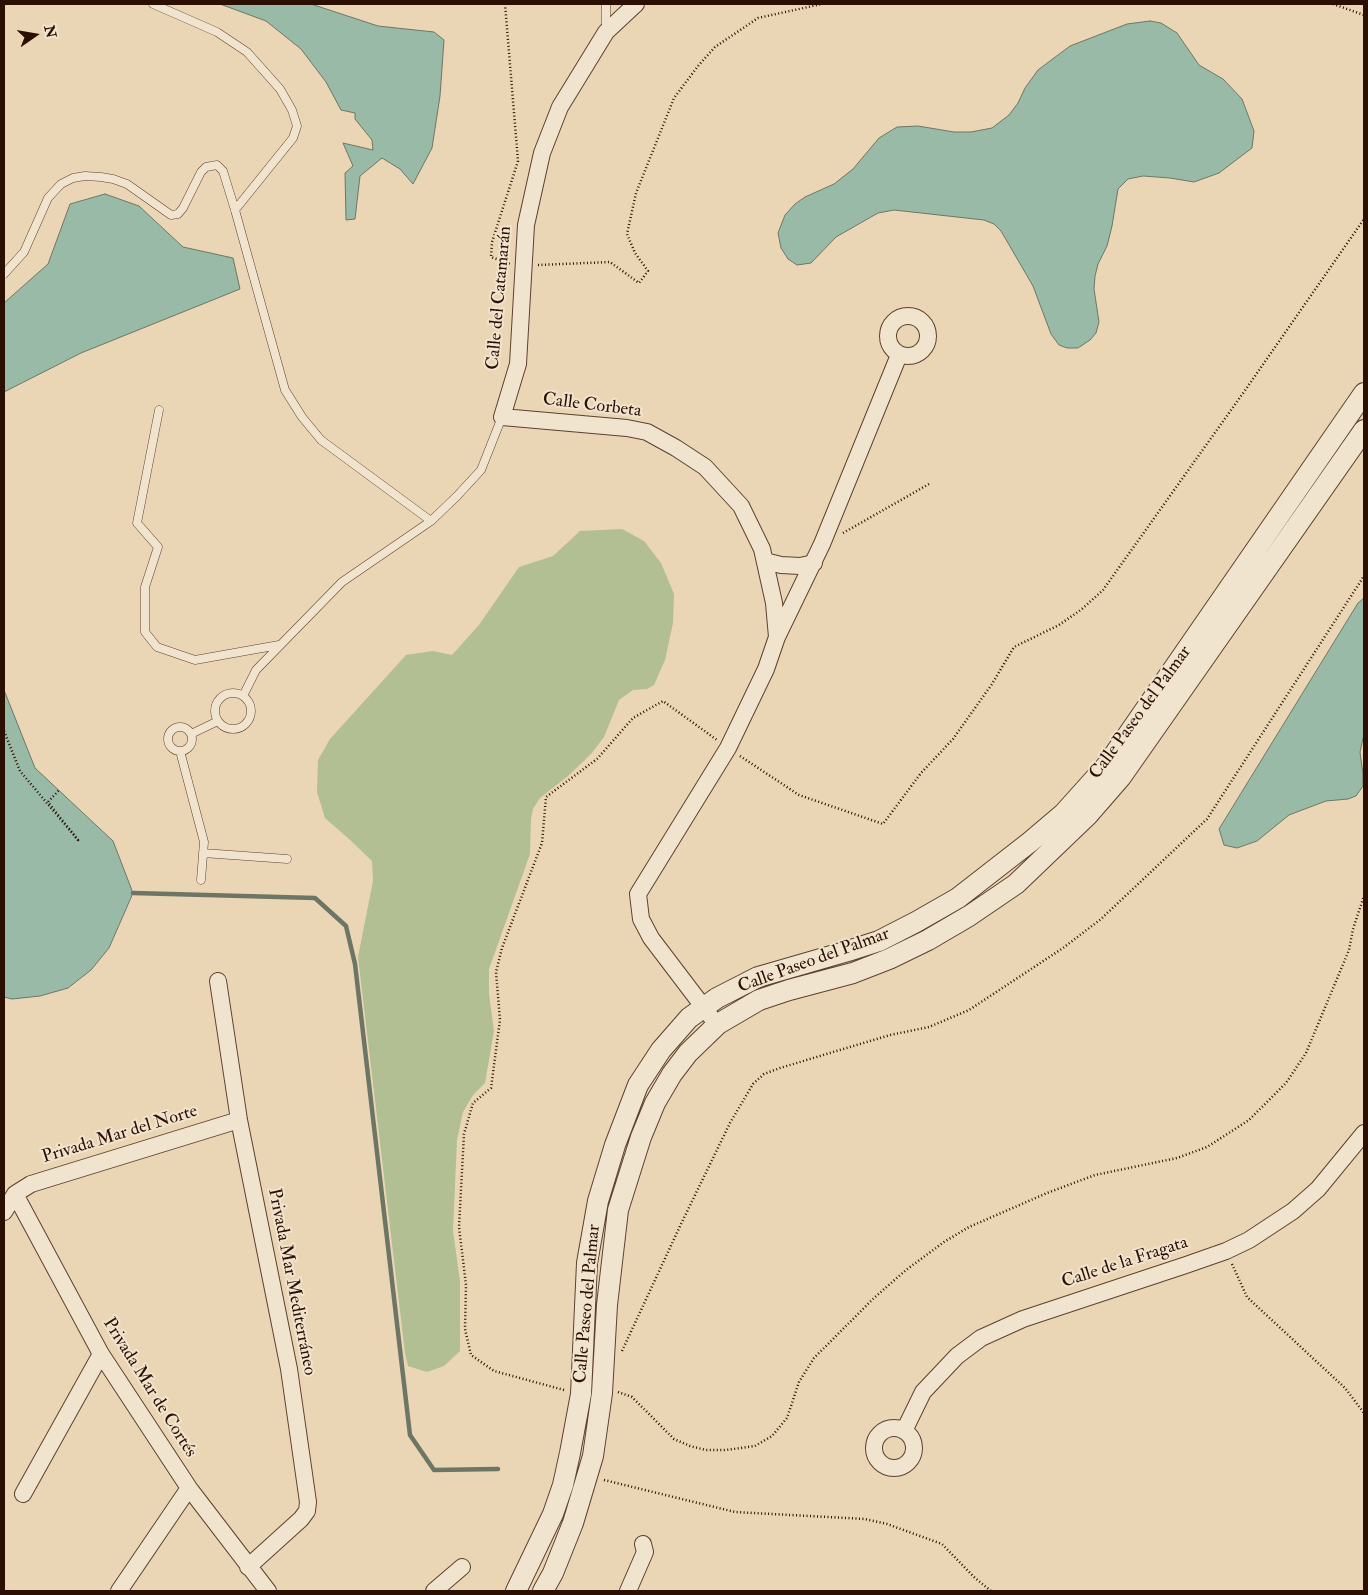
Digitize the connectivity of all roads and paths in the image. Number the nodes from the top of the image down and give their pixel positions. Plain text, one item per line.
1 (153, 4) edge
2 (505, 4) edge
3 (606, 4) edge
4 (636, 4) edge
5 (822, 4) edge
6 (1334, 4) edge
7 (1364, 15) edge
8 (606, 32) junction
9 (236, 210) junction
10 (1364, 218) edge
11 (523, 265) junction
12 (4, 274) edge
13 (899, 355) dead end
14 (1363, 399) edge
15 (160, 410) dead end
16 (502, 417) junction
17 (1364, 430) edge
18 (929, 484) dead end
19 (430, 521) junction
20 (822, 544) junction
21 (765, 561) junction
22 (814, 563) junction
23 (1364, 576) edge
24 (777, 637) junction
25 (279, 645) junction
26 (243, 696) junction
27 (218, 720) junction
28 (4, 731) edge
29 (191, 734) junction
30 (728, 748) junction
31 (180, 751) junction
32 (59, 790) dead end
33 (203, 853) junction
34 (287, 859) dead end
35 (201, 880) dead end
36 (1364, 896) edge
37 (218, 981) dead end
38 (703, 1007) junction
39 (718, 1024) junction
40 (239, 1120) junction
41 (1364, 1133) edge
42 (15, 1194) junction
43 (4, 1212) edge
44 (1226, 1251) junction
45 (101, 1354) junction
46 (618, 1359) dead end
47 (602, 1393) junction
48 (581, 1394) junction
49 (1364, 1413) edge
50 (904, 1431) dead end
51 (570, 1452) junction
52 (593, 1456) junction
53 (588, 1476) junction
54 (189, 1488) junction
55 (24, 1494) dead end
56 (553, 1514) junction
57 (573, 1523) junction
58 (643, 1544) dead end
59 (248, 1567) junction
60 (462, 1567) dead end
61 (119, 1591) edge
62 (268, 1591) edge
63 (434, 1591) edge
64 (516, 1591) edge
65 (543, 1591) edge
66 (630, 1591) edge
67 (992, 1591) edge

1 - 9 lane
2 - 11 path
3 - 8 lane
4 - 8 street, Calle del Catamarán
5 - 11 path
6 - 7 path
8 - 11 street, Calle del Catamarán
9 - 12 lane
9 - 19 lane
10 - 30 path
11 - 16 street, Calle del Catamarán
13 - 20 street
14 - 38 street, Calle Paseo del Palmar
15 - 25 lane
16 - 19 lane, Calle del Catamarán
16 - 21 street, Calle Corbeta
17 - 39 street, Calle Paseo del Palmar
18 - 20 path
19 - 25 lane, Calle del Catamarán
20 - 22 street
21 - 22 street
21 - 24 street, Calle Corbeta
22 - 24 street
23 - 46 path
24 - 30 street
25 - 26 lane, Calle del Catamarán
26 - 27 lane
26 - 27 lane
27 - 29 lane
28 - 32 path
29 - 31 lane
29 - 31 lane
30 - 38 street
30 - 48 path
31 - 33 lane
33 - 34 lane
33 - 35 lane
36 - 47 path
37 - 40 street, Privada Mar Mediterráneo
38 - 39 street
38 - 48 street, Calle Paseo del Palmar
39 - 47 street, Calle Paseo del Palmar
40 - 42 street, Privada Mar del Norte
40 - 59 street, Privada Mar Mediterráneo
41 - 44 street, Calle de la Fragata
42 - 43 street
42 - 45 street, Privada Mar de Cortés
44 - 49 path
44 - 50 street, Calle de la Fragata
45 - 54 street, Privada Mar de Cortés
45 - 55 street
47 - 52 street, Calle Paseo del Palmar
48 - 51 street, Calle Paseo del Palmar
51 - 52 street
51 - 56 street, Calle Paseo del Palmar
52 - 53 street, Calle Paseo del Palmar
53 - 57 street, Calle Paseo del Palmar
53 - 67 path
54 - 59 street, Privada Mar de Cortés
54 - 61 street
56 - 57 street
56 - 64 street, Calle Paseo del Palmar
57 - 65 street, Calle Paseo del Palmar
58 - 66 street
59 - 62 street, Privada Mar de Cortés
60 - 63 street

